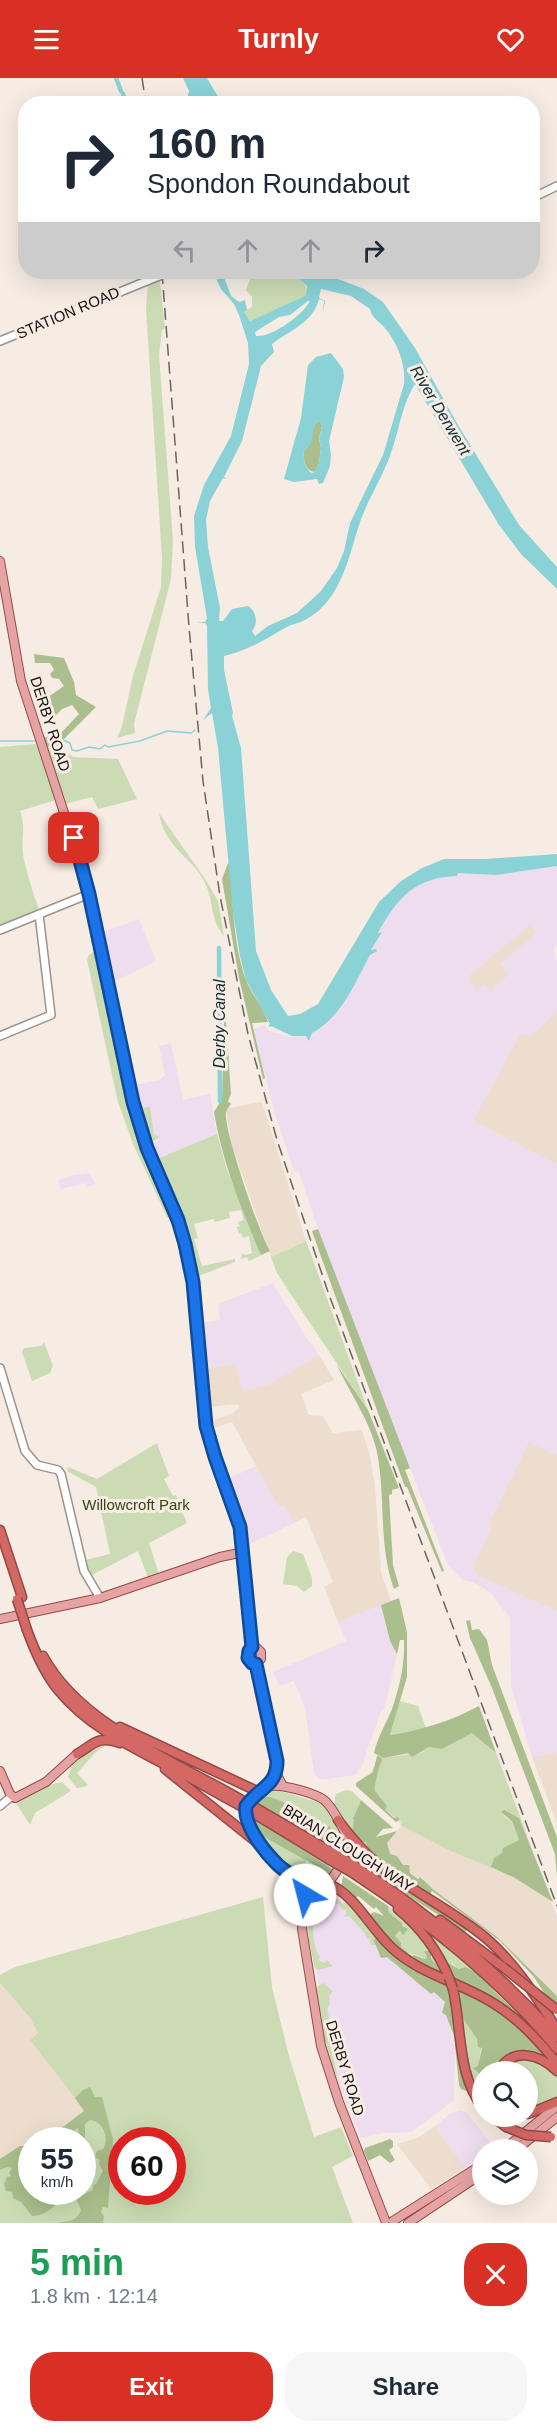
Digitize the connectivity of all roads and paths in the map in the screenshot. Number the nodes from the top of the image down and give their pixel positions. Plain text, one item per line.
1 (557, 186) edge
2 (540, 194) edge
3 (150, 279) edge
4 (0, 341) edge
5 (0, 561) edge
6 (89, 894) junction
7 (39, 914) junction
8 (0, 930) edge
9 (0, 1036) edge
10 (0, 1368) edge
11 (0, 1530) edge
12 (0, 1548) edge
13 (244, 1552) junction
14 (19, 1598) junction
15 (100, 1598) junction
16 (0, 1619) edge
17 (30, 1629) junction
18 (103, 1720) junction
19 (134, 1748) junction
20 (77, 1754) joint
21 (151, 1758) junction
22 (277, 1770) junction
23 (0, 1771) edge
24 (283, 1786) junction
25 (263, 1790) junction
26 (12, 1796) junction
27 (239, 1802) junction
28 (0, 1806) edge
29 (338, 1820) junction
30 (265, 1849) junction
31 (353, 1871) junction
32 (299, 1881) junction
33 (324, 1885) junction
34 (416, 1907) junction
35 (302, 1918) junction
36 (557, 2010) edge
37 (557, 2028) edge
38 (557, 2037) edge
39 (557, 2049) edge
40 (507, 2061) edge
41 (557, 2062) edge
42 (557, 2071) edge
43 (472, 2091) edge
44 (557, 2104) edge
45 (538, 2111) edge
46 (557, 2117) edge
47 (506, 2127) edge
48 (554, 2136) edge
49 (516, 2139) edge
50 (530, 2139) edge
51 (472, 2171) edge
52 (472, 2180) edge
53 (389, 2222) edge
54 (408, 2223) edge

1 - 2 street
3 - 4 street, STATION ROAD
5 - 6 main road, DERBY ROAD
6 - 7 street
6 - 13 main road, DERBY ROAD
7 - 8 street
7 - 9 street
10 - 15 street
11 - 14 highway, BRIAN CLOUGH WAY
12 - 14 highway, BRIAN CLOUGH WAY
13 - 15 main road
13 - 22 main road, DERBY ROAD
14 - 17 highway, BRIAN CLOUGH WAY, bridge
15 - 16 main road
17 - 18 highway, BRIAN CLOUGH WAY
17 - 19 highway, BRIAN CLOUGH WAY
18 - 25 highway
18 - 27 highway, BRIAN CLOUGH WAY
19 - 20 highway
19 - 21 highway, BRIAN CLOUGH WAY
20 - 26 main road
21 - 27 highway, BRIAN CLOUGH WAY
21 - 30 highway
22 - 24 main road
22 - 25 main road
23 - 26 main road
24 - 25 main road
24 - 29 main road
25 - 30 main road
26 - 28 street
27 - 31 highway, BRIAN CLOUGH WAY, bridge
29 - 33 main road
29 - 37 highway
30 - 32 main road
31 - 34 highway, BRIAN CLOUGH WAY
31 - 39 highway, BRIAN CLOUGH WAY
31 - 43 highway, bridge
32 - 33 main road
32 - 35 main road, DERBY ROAD
33 - 35 main road
33 - 41 highway
34 - 36 highway, bridge
34 - 38 highway, BRIAN CLOUGH WAY
35 - 53 main road, DERBY ROAD
40 - 42 highway
44 - 45 highway
44 - 49 main road
46 - 50 main road
47 - 48 highway, bridge
51 - 53 main road
52 - 54 main road

